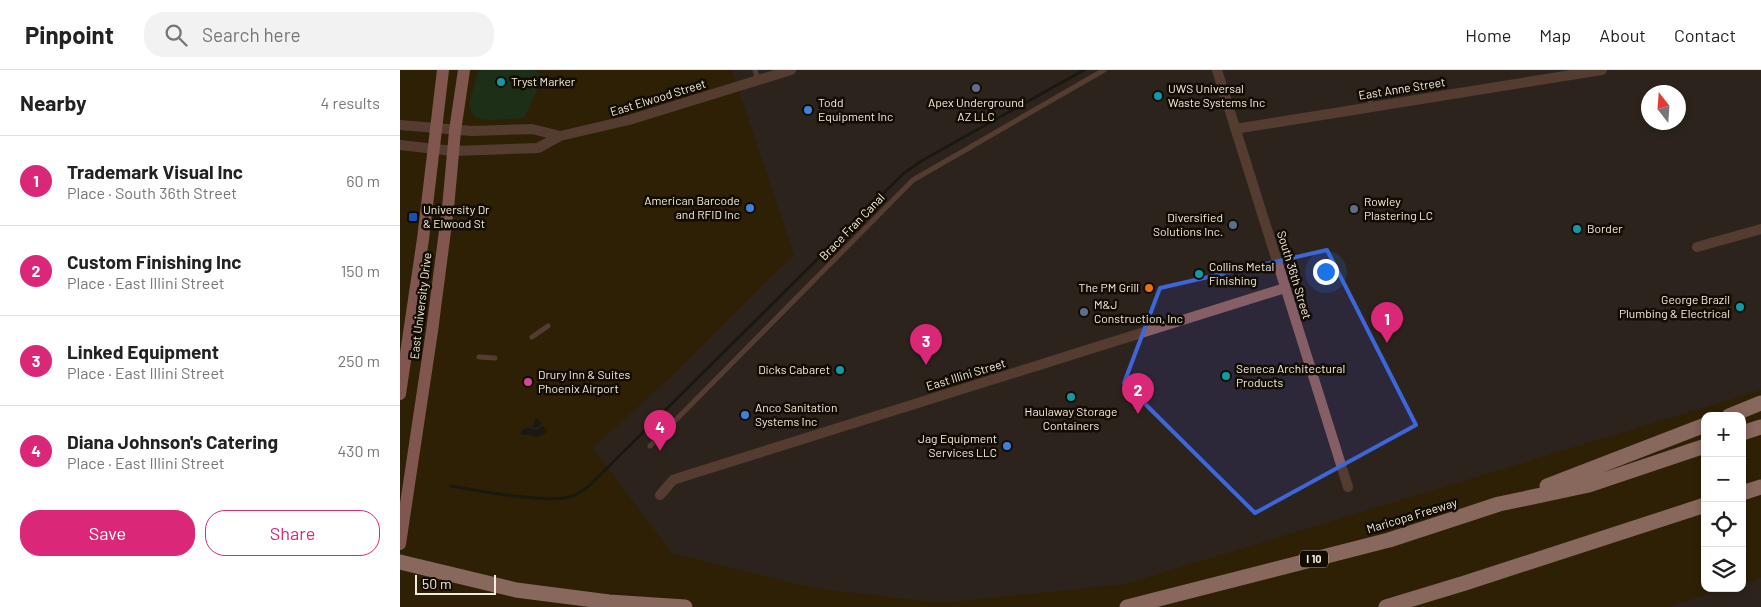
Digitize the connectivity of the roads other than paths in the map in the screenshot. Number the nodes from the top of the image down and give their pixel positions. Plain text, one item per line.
1 (443, 70) edge
2 (464, 70) edge
3 (755, 70) edge
4 (791, 70) edge
5 (1104, 70) edge
6 (1217, 70) edge
7 (1602, 70) edge
8 (758, 80) junction
9 (400, 125) edge
10 (436, 129) junction
11 (1236, 129) junction
12 (455, 131) junction
13 (560, 136) junction
14 (400, 144) edge
15 (433, 148) junction
16 (454, 150) junction
17 (1761, 229) edge
18 (1698, 247) dead end
19 (1286, 288) junction
20 (548, 326) dead end
21 (532, 337) dead end
22 (479, 357) dead end
23 (495, 358) dead end
24 (400, 394) edge
25 (1761, 403) edge
26 (1739, 412) edge
27 (1701, 427) edge
28 (1761, 427) edge
29 (1746, 432) edge
30 (650, 446) dead end
31 (1701, 447) edge
32 (1348, 487) dead end
33 (1761, 489) edge
34 (1746, 492) edge
35 (660, 495) dead end
36 (1499, 504) junction
37 (1701, 506) edge
38 (400, 544) edge
39 (400, 562) edge
40 (686, 607) edge
41 (1126, 607) edge
42 (1386, 607) edge

1 - 10 main road, East University Drive
2 - 12 main road, East University Drive
3 - 8 lane
4 - 8 street, East Elwood Street
5 - 30 lane, Brace Fran Canal
6 - 11 street, South 36th Street
7 - 11 street, East Anne Street
8 - 13 street, East Elwood Street
9 - 10 street, East Elwood Street
10 - 12 street, East Elwood Street
10 - 15 main road, East University Drive
11 - 19 street, South 36th Street
12 - 13 street, East Elwood Street
12 - 16 main road, East University Drive
13 - 16 street, East Elwood Street
14 - 15 street, East Elwood Street
15 - 16 street, East Elwood Street
15 - 24 main road, East University Drive
16 - 38 main road, East University Drive
17 - 18 street
19 - 32 street, South 36th Street
19 - 35 street, East Illini Street
20 - 21 lane
22 - 23 lane
25 - 26 highway
27 - 36 highway
28 - 29 highway
31 - 36 highway, Maricopa Freeway / I 10
33 - 34 highway
36 - 41 highway, Maricopa Freeway / I 10
37 - 42 highway
39 - 40 highway

